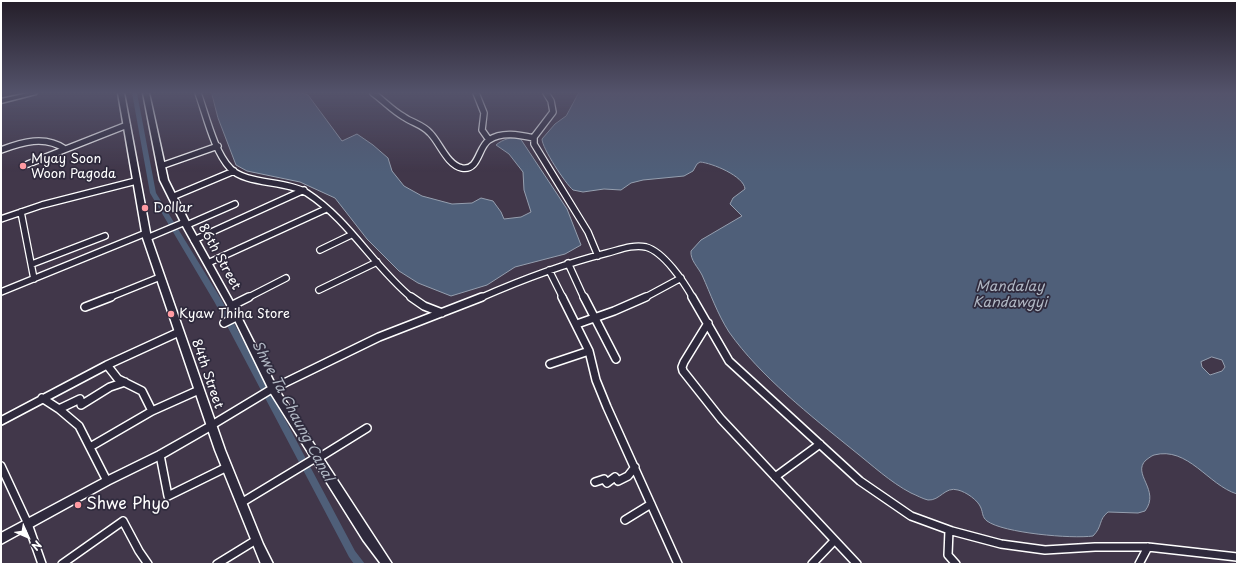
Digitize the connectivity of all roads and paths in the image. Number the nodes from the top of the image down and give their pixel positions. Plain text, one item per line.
1 (126, 119) edge
2 (151, 119) edge
3 (208, 119) edge
4 (409, 119) edge
5 (483, 119) edge
6 (549, 119) edge
7 (127, 126) junction
8 (534, 138) junction
9 (489, 140) junction
10 (218, 146) junction
11 (65, 149) junction
12 (1, 150) edge
13 (28, 164) dead end
14 (161, 166) junction
15 (234, 171) junction
16 (136, 181) junction
17 (304, 190) junction
18 (172, 196) junction
19 (235, 204) dead end
20 (326, 209) junction
21 (21, 212) junction
22 (1, 219) edge
23 (183, 224) junction
24 (351, 235) junction
25 (105, 236) dead end
26 (146, 236) junction
27 (194, 240) junction
28 (320, 250) dead end
29 (598, 256) junction
30 (377, 262) junction
31 (208, 263) junction
32 (32, 264) junction
33 (568, 264) junction
34 (549, 270) junction
35 (160, 276) junction
36 (286, 278) dead end
37 (681, 278) junction
38 (34, 279) junction
39 (319, 290) dead end
40 (1, 292) edge
41 (231, 306) junction
42 (85, 307) dead end
43 (442, 313) junction
44 (234, 318) junction
45 (596, 319) junction
46 (224, 323) dead end
47 (708, 323) junction
48 (577, 324) junction
49 (179, 332) junction
50 (589, 351) junction
51 (616, 359) dead end
52 (550, 364) dead end
53 (107, 365) junction
54 (125, 382) junction
55 (199, 390) junction
56 (272, 390) junction
57 (42, 398) junction
58 (59, 409) junction
59 (152, 411) junction
60 (1, 421) edge
61 (212, 425) junction
62 (367, 428) dead end
63 (820, 444) junction
64 (90, 447) junction
65 (160, 455) junction
66 (315, 459) junction
67 (1, 466) edge
68 (226, 467) junction
69 (635, 467) junction
70 (775, 477) junction
71 (107, 481) junction
72 (595, 482) dead end
73 (241, 503) junction
74 (651, 504) junction
75 (625, 520) dead end
76 (28, 524) junction
77 (949, 530) junction
78 (1, 539) edge
79 (256, 540) junction
80 (834, 541) junction
81 (1148, 547) junction
82 (1237, 557) edge
83 (42, 564) edge
84 (62, 564) edge
85 (148, 564) edge
86 (217, 564) edge
87 (267, 564) edge
88 (387, 564) edge
89 (678, 564) edge
90 (812, 564) edge
91 (858, 564) edge
92 (956, 564) edge
93 (1139, 564) edge

1 - 7 main road, 84th Street
2 - 14 main road, 86th Street
3 - 10 street
4 - 9 street
5 - 9 street
6 - 8 street
7 - 11 street
7 - 16 main road, 84th Street
8 - 9 street
8 - 29 street
10 - 14 street
10 - 15 street
11 - 12 street
11 - 13 street
14 - 18 main road, 86th Street
15 - 17 street
15 - 18 street
16 - 21 street
16 - 26 main road, 84th Street
17 - 20 street
17 - 27 street
18 - 23 main road, 86th Street
19 - 23 street
20 - 24 street
20 - 31 street
21 - 22 street
21 - 32 street
23 - 26 street
23 - 27 main road, 86th Street
24 - 28 street
24 - 30 street
25 - 32 street
26 - 35 main road, 84th Street
26 - 38 street
27 - 31 main road, 86th Street
29 - 33 street
29 - 37 street
30 - 39 street
30 - 43 street
31 - 41 main road, 86th Street
32 - 38 street
33 - 34 street
33 - 45 street
34 - 43 street
34 - 48 street
35 - 42 street
35 - 49 main road, 84th Street
36 - 41 street
37 - 45 street
37 - 47 street
38 - 40 street
41 - 44 main road, 86th Street
43 - 56 street
44 - 46 street
44 - 56 main road, 86th Street
45 - 48 street
45 - 51 street
47 - 63 street
47 - 70 street
48 - 50 street
49 - 53 street
49 - 55 main road, 84th Street
50 - 52 street
50 - 69 street
53 - 54 street
53 - 57 street
54 - 58 street
54 - 59 street
55 - 59 street
55 - 61 main road, 84th Street
56 - 61 street
56 - 66 main road, 86th Street
57 - 58 street
57 - 60 street
58 - 64 street
59 - 64 street
61 - 65 main road
61 - 68 main road, 84th Street
62 - 66 street
63 - 70 street
63 - 77 street
64 - 71 street
65 - 68 street
65 - 71 main road
66 - 73 street
66 - 88 main road, 86th Street
67 - 76 street
68 - 73 main road, 84th Street
69 - 72 street
69 - 74 street
70 - 80 street
71 - 76 main road
73 - 79 main road, 84th Street
74 - 75 street
74 - 89 street
76 - 78 main road
76 - 83 street
77 - 81 street
77 - 92 street
79 - 86 street
79 - 87 main road, 84th Street
80 - 90 street
80 - 91 street
81 - 82 street
81 - 93 street
84 - 85 street

